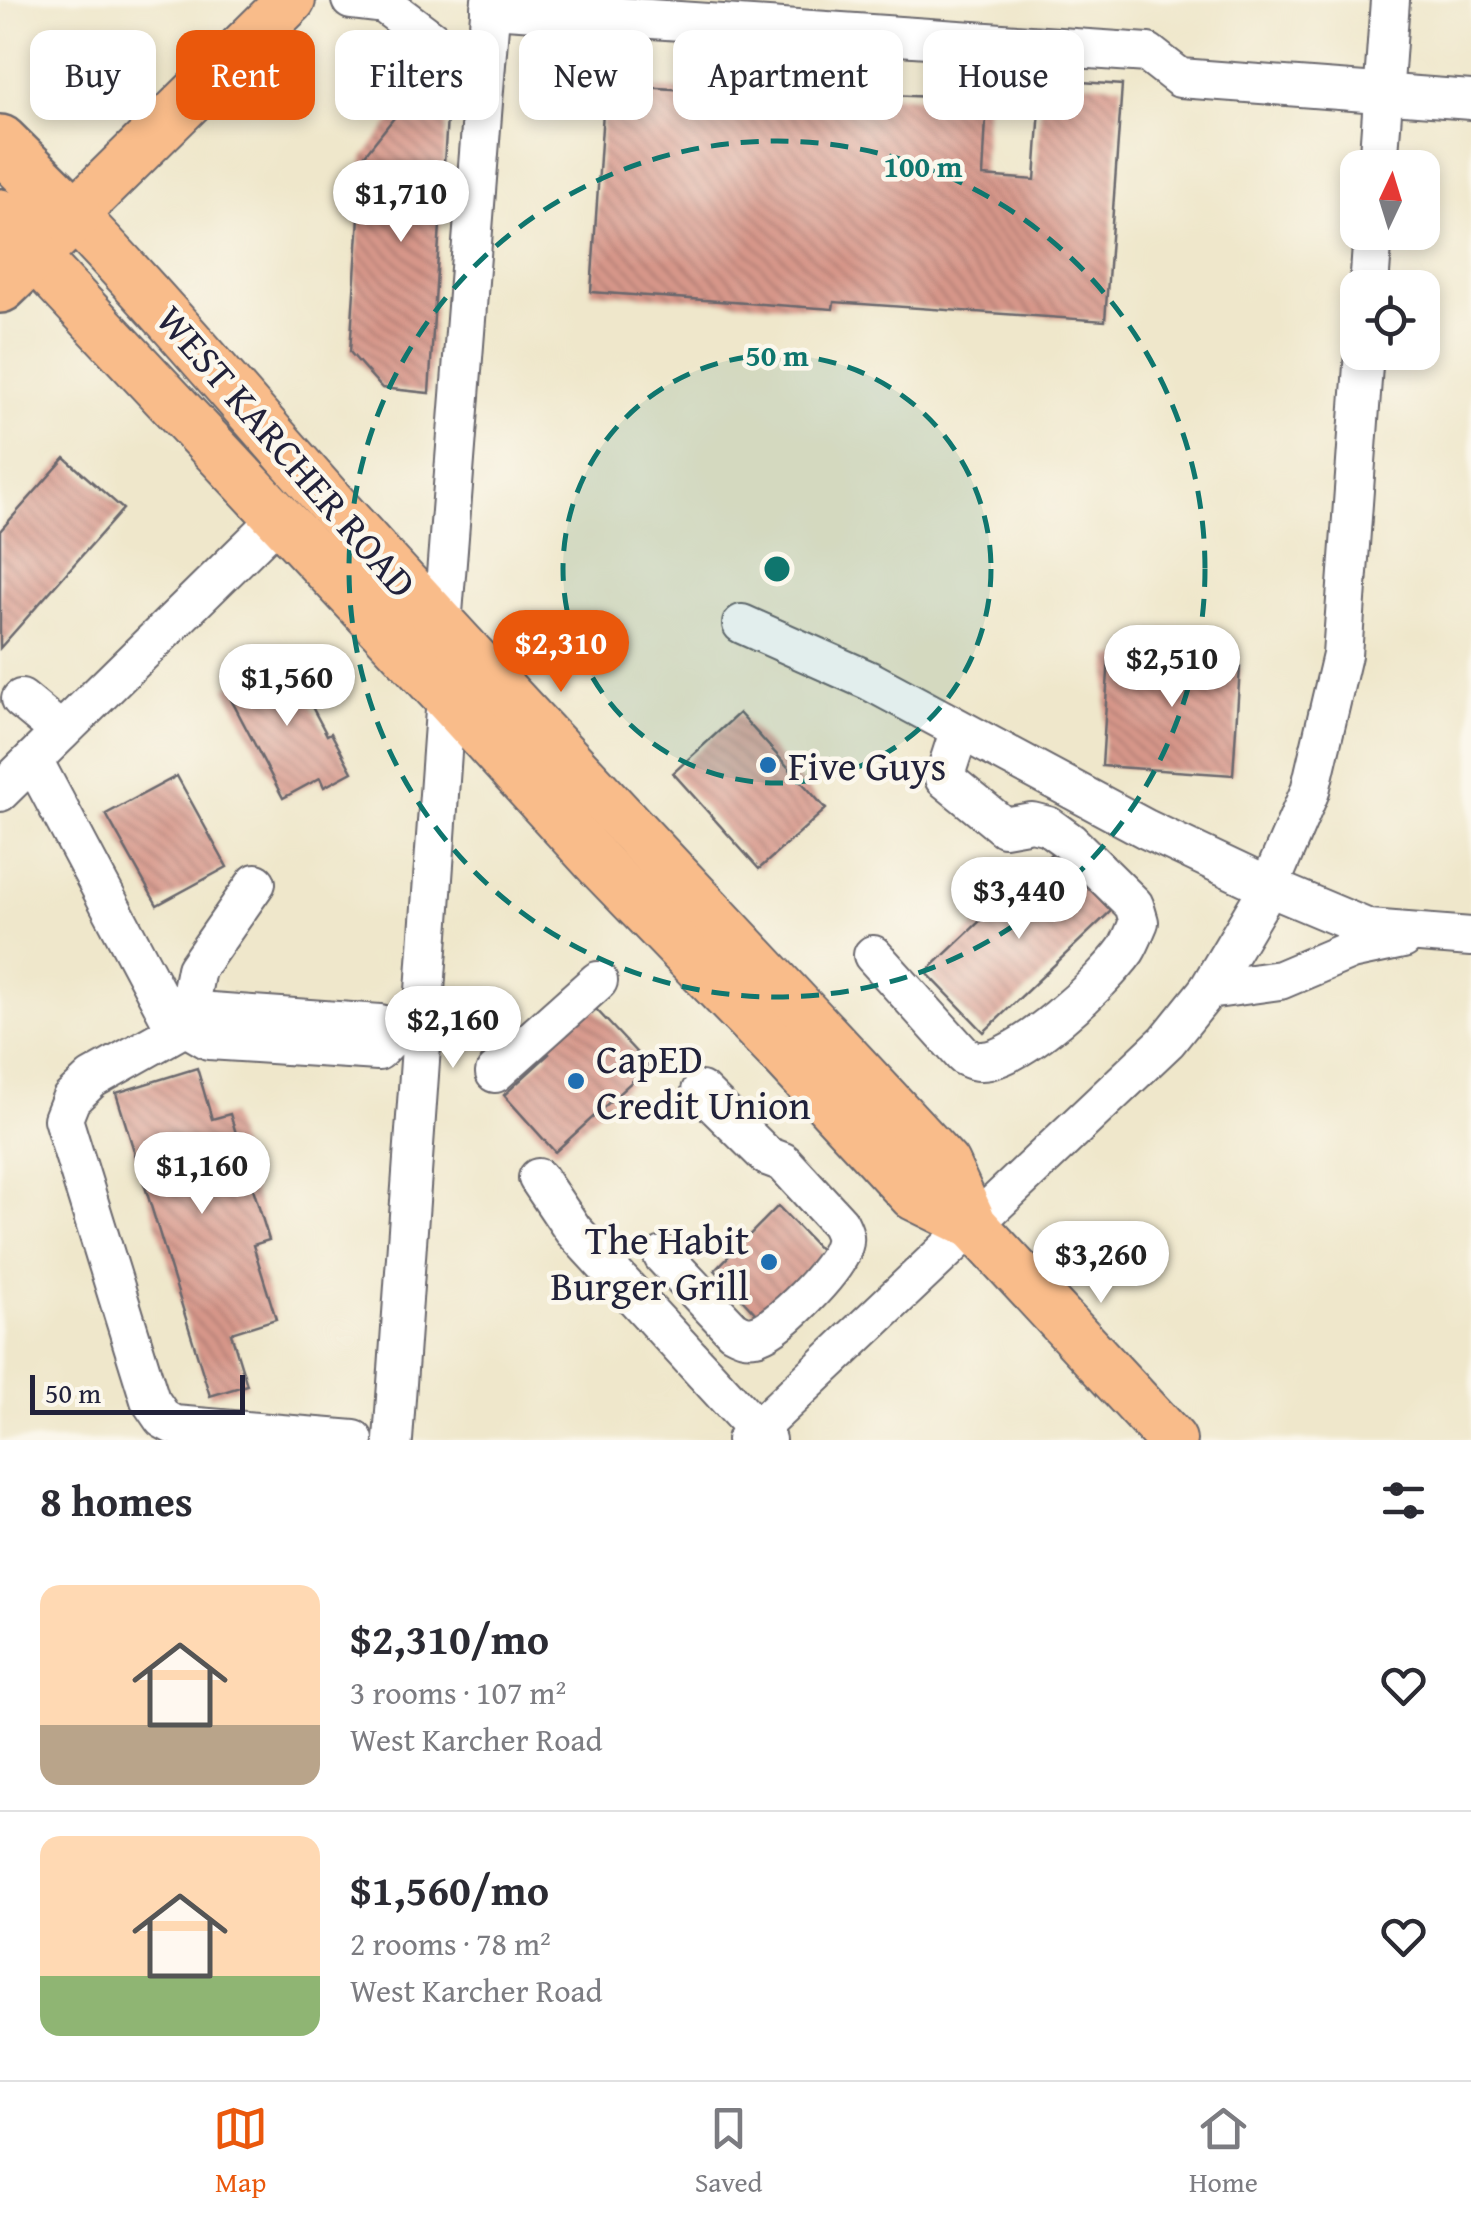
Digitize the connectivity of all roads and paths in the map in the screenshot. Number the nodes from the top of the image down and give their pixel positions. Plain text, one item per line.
1 (292, 0) edge
2 (351, 0) edge
3 (1390, 0) edge
4 (490, 4) edge
5 (419, 30) edge
6 (1384, 94) junction
7 (1471, 100) edge
8 (0, 143) edge
9 (1379, 150) edge
10 (74, 216) junction
11 (11, 253) edge
12 (1363, 370) edge
13 (279, 518) junction
14 (742, 624) dead end
15 (442, 626) junction
16 (446, 696) junction
17 (21, 698) dead end
18 (60, 732) junction
19 (959, 732) junction
20 (33, 760) junction
21 (0, 792) edge
22 (1146, 829) junction
23 (637, 833) junction
24 (256, 883) dead end
25 (1270, 887) junction
26 (1117, 888) junction
27 (1428, 934) junction
28 (1471, 936) edge
29 (873, 955) dead end
30 (598, 981) dead end
31 (1208, 990) junction
32 (180, 1028) junction
33 (408, 1036) junction
34 (495, 1073) dead end
35 (701, 1090) dead end
36 (538, 1178) dead end
37 (973, 1225) junction
38 (663, 1256) dead end
39 (756, 1436) edge
40 (354, 1440) edge
41 (393, 1440) edge
42 (1172, 1440) edge

1 - 10 main road
2 - 5 street
3 - 6 street
4 - 6 street
4 - 15 street
6 - 7 street
6 - 9 street
8 - 10 highway
10 - 11 highway
10 - 15 main road, WEST KARCHER ROAD
11 - 13 main road, WEST KARCHER ROAD
12 - 25 street
13 - 16 main road, WEST KARCHER ROAD
13 - 18 street
14 - 19 street
15 - 23 main road, WEST KARCHER ROAD
16 - 23 main road
16 - 33 street
16 - 37 main road, WEST KARCHER ROAD
17 - 18 street
18 - 20 street
19 - 22 street
19 - 26 street
20 - 21 street
20 - 32 street
22 - 25 street
22 - 26 street
23 - 37 main road, WEST KARCHER ROAD
24 - 32 street
25 - 27 street
25 - 31 street
26 - 29 street
27 - 28 street
27 - 31 street
30 - 34 street
31 - 37 street
32 - 33 street
32 - 40 street
33 - 41 street
35 - 38 street
36 - 39 street
37 - 39 street
37 - 42 main road, WEST KARCHER ROAD

